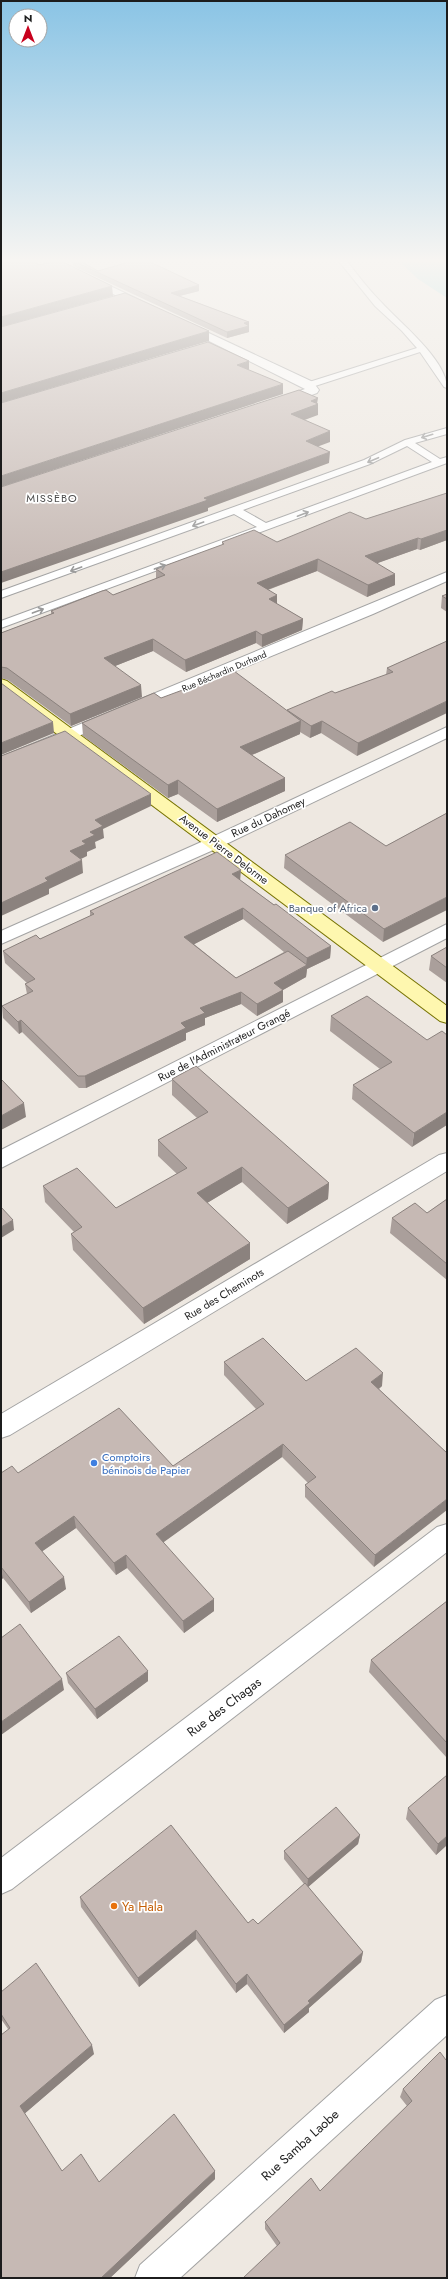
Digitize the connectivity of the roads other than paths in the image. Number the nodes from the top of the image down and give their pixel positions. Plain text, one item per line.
1 (270, 366) edge
2 (373, 366) edge
3 (434, 366) edge
4 (447, 385) edge
5 (311, 388) junction
6 (262, 408) edge
7 (447, 431) edge
8 (408, 442) junction
9 (443, 461) edge
10 (235, 510) junction
11 (266, 528) junction
12 (447, 576) edge
13 (1, 596) edge
14 (1, 625) edge
15 (1, 684) edge
16 (447, 732) edge
17 (71, 735) junction
18 (1, 764) edge
19 (214, 843) junction
20 (447, 930) edge
21 (1, 938) edge
22 (380, 965) junction
23 (447, 1016) edge
24 (1, 1160) edge
25 (447, 1161) edge
26 (1, 1427) edge
27 (447, 1536) edge
28 (1, 1878) edge
29 (447, 2012) edge
30 (153, 2278) edge

1 - 5 street
2 - 5 lane
3 - 4 lane
5 - 6 street
7 -> 8 lane
8 - 9 lane
8 -> 10 lane
11 -> 9 lane
10 - 11 lane
10 -> 13 lane
14 -> 11 lane
12 - 17 street, Rue Béchardin Durhand
15 - 17 main road, Avenue Pierre Delorme
16 - 19 street, Rue du Dahomey
17 - 18 street, Rue Béchardin Durhand
17 - 19 main road, Avenue Pierre Delorme
19 - 21 street, Rue du Dahomey
19 - 22 main road, Avenue Pierre Delorme
20 - 22 street, Rue de l'Administrateur Grangé
22 - 23 main road, Avenue Pierre Delorme
22 - 24 street, Rue de l'Administrateur Grangé
25 - 26 street, Rue des Cheminots
27 - 28 street, Rue des Chagas
29 - 30 street, Rue Samba Laobe

